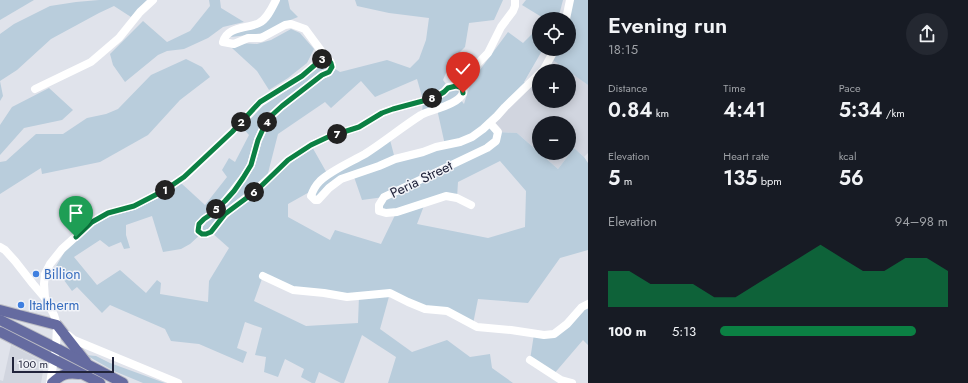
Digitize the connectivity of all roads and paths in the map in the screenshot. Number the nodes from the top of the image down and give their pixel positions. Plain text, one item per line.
1 (153, 0) edge
2 (276, 0) edge
3 (515, 0) edge
4 (570, 0) edge
5 (567, 12) edge
6 (319, 61) junction
7 (532, 81) edge
8 (456, 86) junction
9 (35, 90) dead end
10 (490, 123) junction
11 (471, 205) dead end
12 (0, 247) edge
13 (263, 276) dead end
14 (45, 298) junction
15 (588, 304) edge
16 (0, 310) edge
17 (0, 320) edge
18 (57, 325) junction
19 (0, 332) edge
20 (56, 348) junction
21 (54, 360) junction
22 (530, 360) dead end
23 (86, 370) junction
24 (51, 383) edge
25 (100, 383) edge
26 (123, 383) edge
27 (178, 383) edge
28 (572, 383) edge

1 - 9 street
2 - 6 street
3 - 8 street
4 - 5 street
6 - 8 street
6 - 14 street
7 - 10 street
8 - 10 street
10 - 11 street, Peria Street
12 - 14 street
13 - 15 street
14 - 18 street
16 - 18 main road
17 - 20 main road
18 - 20 street
18 - 23 main road
18 - 27 street
19 - 21 main road
20 - 21 street
20 - 23 main road
21 - 23 main road
21 - 24 street
22 - 28 street
23 - 24 main road
23 - 25 main road
23 - 26 main road

